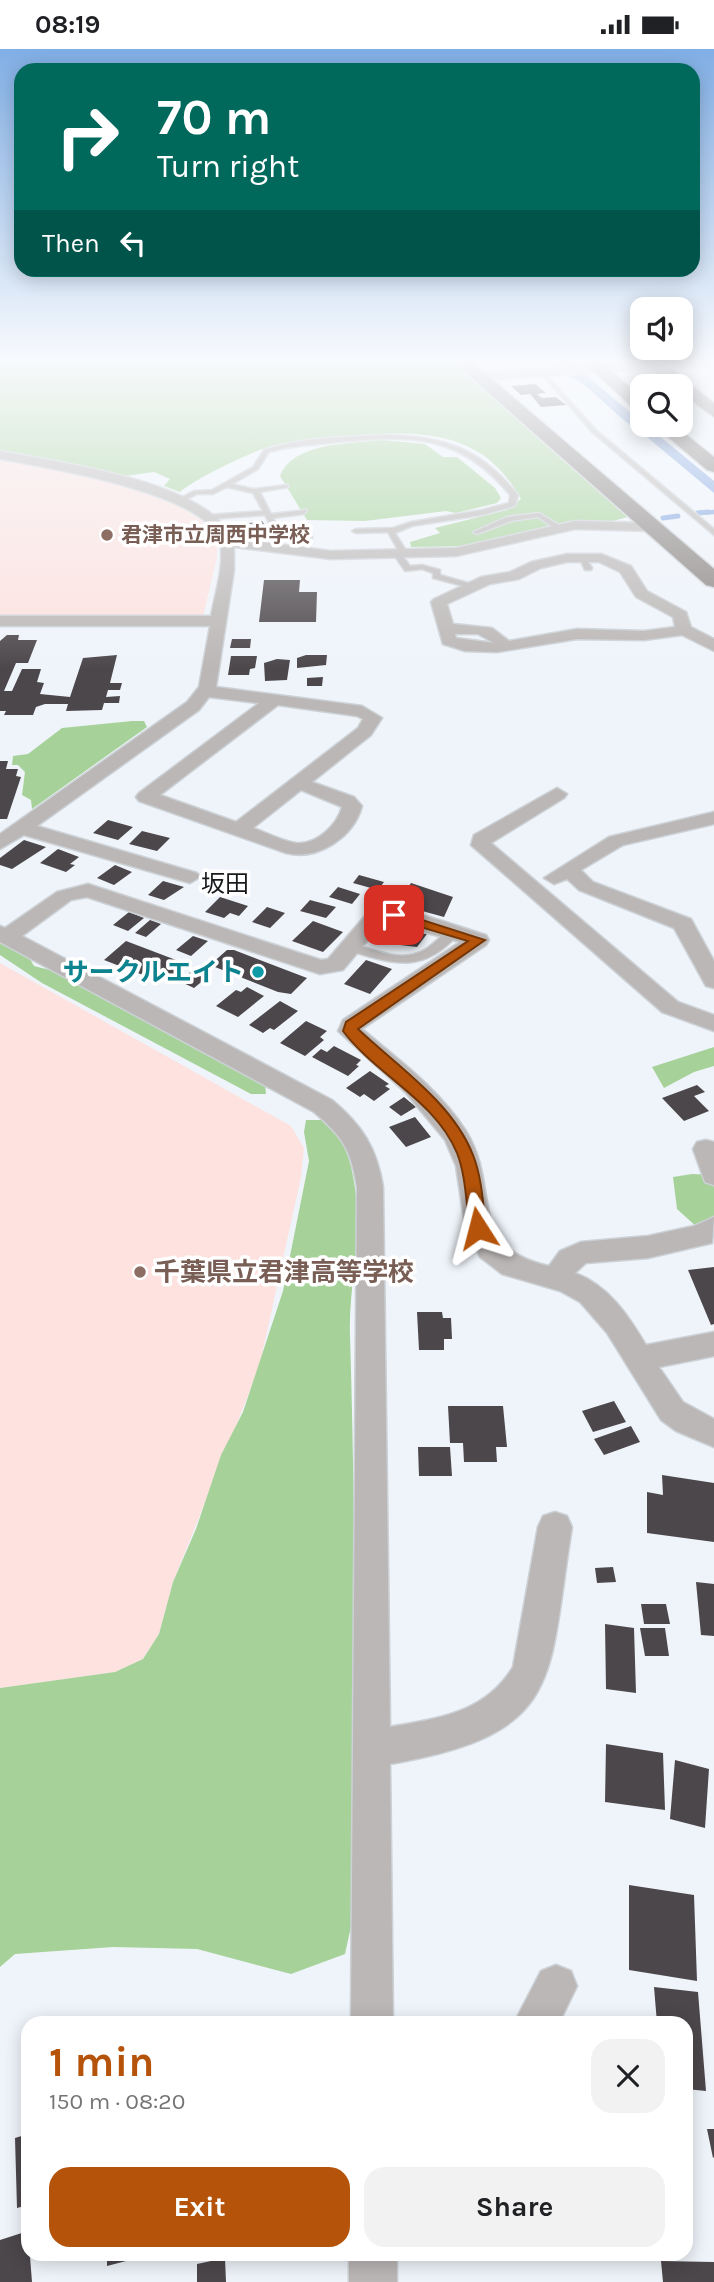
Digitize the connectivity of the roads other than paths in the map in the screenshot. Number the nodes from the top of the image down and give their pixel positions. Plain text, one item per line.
1 (32, 461) edge
2 (261, 461) edge
3 (483, 461) edge
4 (577, 461) edge
5 (630, 461) edge
6 (226, 485) junction
7 (286, 486) dead end
8 (254, 491) junction
9 (181, 500) junction
10 (304, 512) dead end
11 (269, 515) junction
12 (208, 517) junction
13 (457, 519) junction
14 (651, 527) junction
15 (559, 528) junction
16 (393, 530) junction
17 (356, 531) dead end
18 (714, 533) edge
19 (309, 536) dead end
20 (228, 543) junction
21 (400, 552) junction
22 (582, 561) junction
23 (714, 580) edge
24 (472, 587) junction
25 (0, 621) edge
26 (218, 621) junction
27 (684, 629) junction
28 (714, 646) edge
29 (207, 685) junction
30 (347, 694) dead end
31 (274, 700) junction
32 (299, 783) junction
33 (557, 794) dead end
34 (714, 818) edge
35 (22, 828) junction
36 (239, 829) junction
37 (0, 843) edge
38 (569, 869) junction
39 (190, 877) dead end
40 (536, 889) junction
41 (453, 933) junction
42 (4, 934) edge
43 (351, 947) junction
44 (714, 981) edge
45 (714, 1023) edge
46 (706, 1149) dead end
47 (714, 1175) edge
48 (714, 1227) edge
49 (556, 1278) junction
50 (714, 1344) edge
51 (637, 1359) junction
52 (714, 1433) edge
53 (555, 1527) dead end
54 (371, 1749) junction
55 (556, 1986) dead end
56 (372, 2016) edge
57 (540, 2016) edge
58 (373, 2261) edge
59 (373, 2282) edge

1 - 9 street
2 - 6 lane
3 - 13 lane
4 - 14 main road
5 - 18 lane
6 - 8 lane
6 - 9 lane
7 - 8 lane
8 - 11 lane
9 - 12 street
10 - 11 lane
11 - 12 lane
11 - 19 lane
12 - 20 street
13 - 15 lane
13 - 16 lane
14 - 15 street
14 - 23 main road
15 - 21 street
15 - 22 street
16 - 17 lane
16 - 21 lane
20 - 21 street
20 - 26 street
21 - 24 lane
22 - 24 street
22 - 27 street
24 - 27 street
25 - 26 street
26 - 29 street
27 - 28 street
29 - 30 street
29 - 31 street
29 - 35 street
31 - 32 street
31 - 36 street
32 - 36 street
32 - 36 street
33 - 40 street
34 - 38 street
35 - 37 street
35 - 39 street
38 - 40 street
38 - 44 street
40 - 45 street
41 - 43 lane
41 - 43 street
41 - 49 street
42 - 43 street
42 - 54 street
46 - 47 street
48 - 49 street
49 - 51 street
50 - 51 street
51 - 52 street
53 - 54 street
54 - 56 street
55 - 57 street
58 - 59 street

